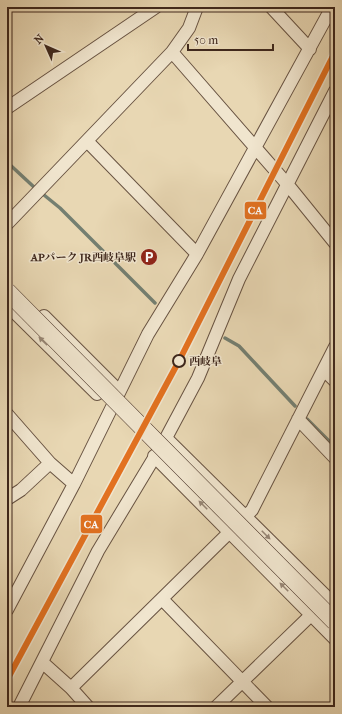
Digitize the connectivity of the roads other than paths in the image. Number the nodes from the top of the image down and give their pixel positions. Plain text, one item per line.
1 (156, 7) edge
2 (197, 7) edge
3 (271, 7) edge
4 (332, 7) edge
5 (310, 49) junction
6 (172, 52) junction
7 (335, 91) edge
8 (7, 108) edge
9 (88, 142) junction
10 (256, 149) junction
11 (288, 185) junction
12 (7, 224) edge
13 (335, 243) edge
14 (197, 254) junction
15 (7, 291) edge
16 (7, 305) edge
17 (44, 316) dead end
18 (335, 348) edge
19 (324, 370) junction
20 (335, 381) edge
21 (119, 391) junction
22 (111, 407) junction
23 (7, 414) edge
24 (298, 420) junction
25 (166, 438) junction
26 (154, 456) junction
27 (335, 458) edge
28 (50, 463) junction
29 (74, 484) junction
30 (7, 499) edge
31 (246, 515) junction
32 (230, 533) junction
33 (162, 599) junction
34 (333, 599) edge
35 (7, 610) edge
36 (311, 615) junction
37 (335, 622) edge
38 (335, 639) edge
39 (42, 662) junction
40 (242, 681) junction
41 (71, 688) junction
42 (19, 707) edge
43 (88, 707) edge
44 (216, 707) edge
45 (267, 707) edge

1 - 8 street
2 - 6 street
3 - 5 street
4 - 5 street
5 - 10 street
6 - 9 street
6 - 10 street
7 - 11 street
9 - 12 street
9 - 14 street
10 - 11 street
10 - 14 street
11 - 13 street
11 - 25 street
14 - 21 street
15 - 37 street, bridge
22 -> 16 street
17 - 21 street
18 - 19 street
19 - 20 street
19 - 24 street
21 - 22 street
22 - 29 street
23 - 28 street
24 - 27 street
24 - 31 street
25 - 26 street
25 - 31 street
32 -> 26 street
26 - 39 street
28 - 29 street
28 - 30 street
29 - 35 street
31 - 32 street
31 -> 34 street
32 - 33 street
36 -> 32 street
33 - 40 street
33 - 41 street
36 - 38 street
36 - 40 street
39 - 41 street
39 - 42 street
40 - 44 street
40 - 45 street
41 - 43 street

